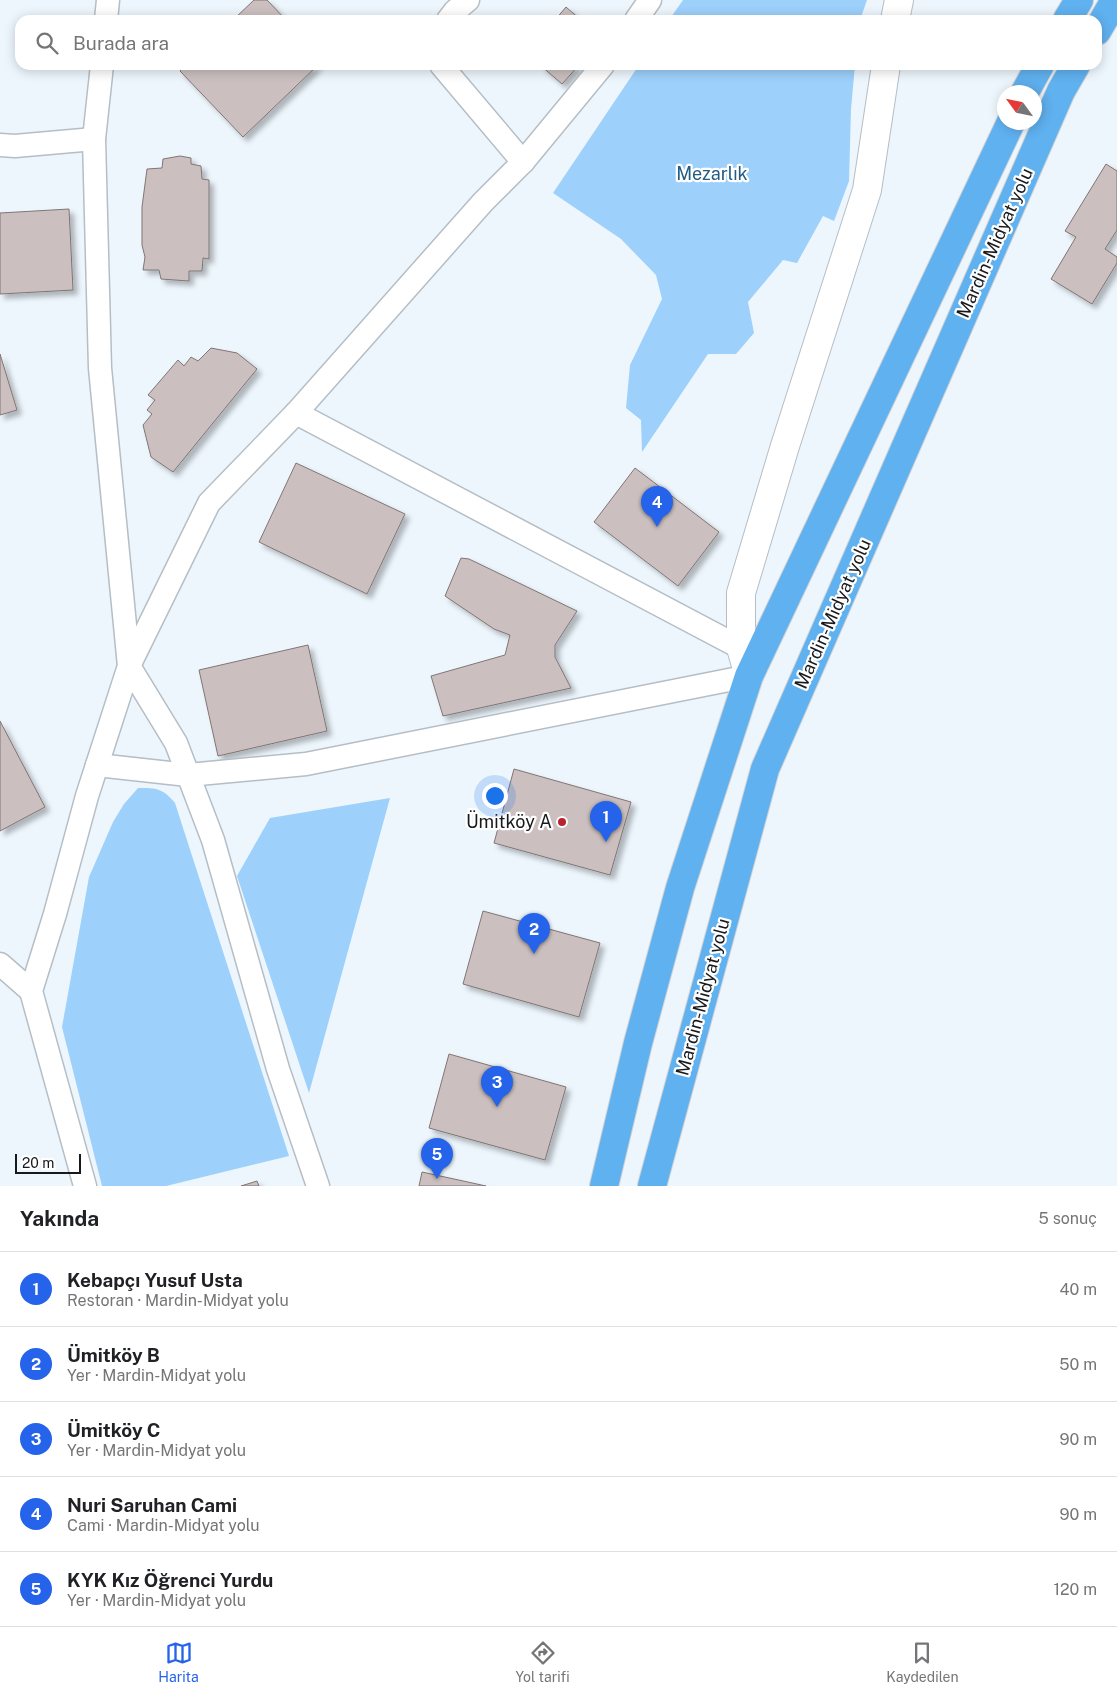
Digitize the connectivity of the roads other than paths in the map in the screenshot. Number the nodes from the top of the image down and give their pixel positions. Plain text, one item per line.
1 (108, 0) edge
2 (468, 0) edge
3 (650, 0) edge
4 (899, 0) edge
5 (1079, 0) edge
6 (1115, 0) edge
7 (106, 15) edge
8 (452, 15) edge
9 (640, 15) edge
10 (896, 15) edge
11 (1070, 15) edge
12 (1102, 22) edge
13 (101, 70) edge
14 (445, 70) edge
15 (599, 70) edge
16 (885, 70) edge
17 (1037, 70) edge
18 (1073, 70) edge
19 (1029, 85) edge
20 (1007, 130) edge
21 (94, 139) junction
22 (0, 144) edge
23 (523, 162) junction
24 (296, 413) junction
25 (741, 648) junction
26 (129, 666) junction
27 (749, 676) junction
28 (97, 765) junction
29 (188, 775) junction
30 (0, 964) edge
31 (31, 991) junction
32 (85, 1186) edge
33 (318, 1186) edge
34 (604, 1186) edge
35 (652, 1186) edge

1 - 7 street
2 - 8 street
3 - 9 street
4 - 10 street
5 - 11 highway
6 - 12 highway
13 - 21 street
14 - 23 street
15 - 23 street
16 - 25 street
17 - 19 highway
18 - 35 highway, Mardin-Midyat yolu
20 - 27 highway, Mardin-Midyat yolu
21 - 22 street
21 - 26 street
23 - 24 street
24 - 25 street
24 - 26 street
25 - 27 street
26 - 28 street
26 - 29 street
27 - 29 street
27 - 34 highway, Mardin-Midyat yolu
28 - 29 street
28 - 31 street
29 - 33 street
30 - 31 street
31 - 32 street

